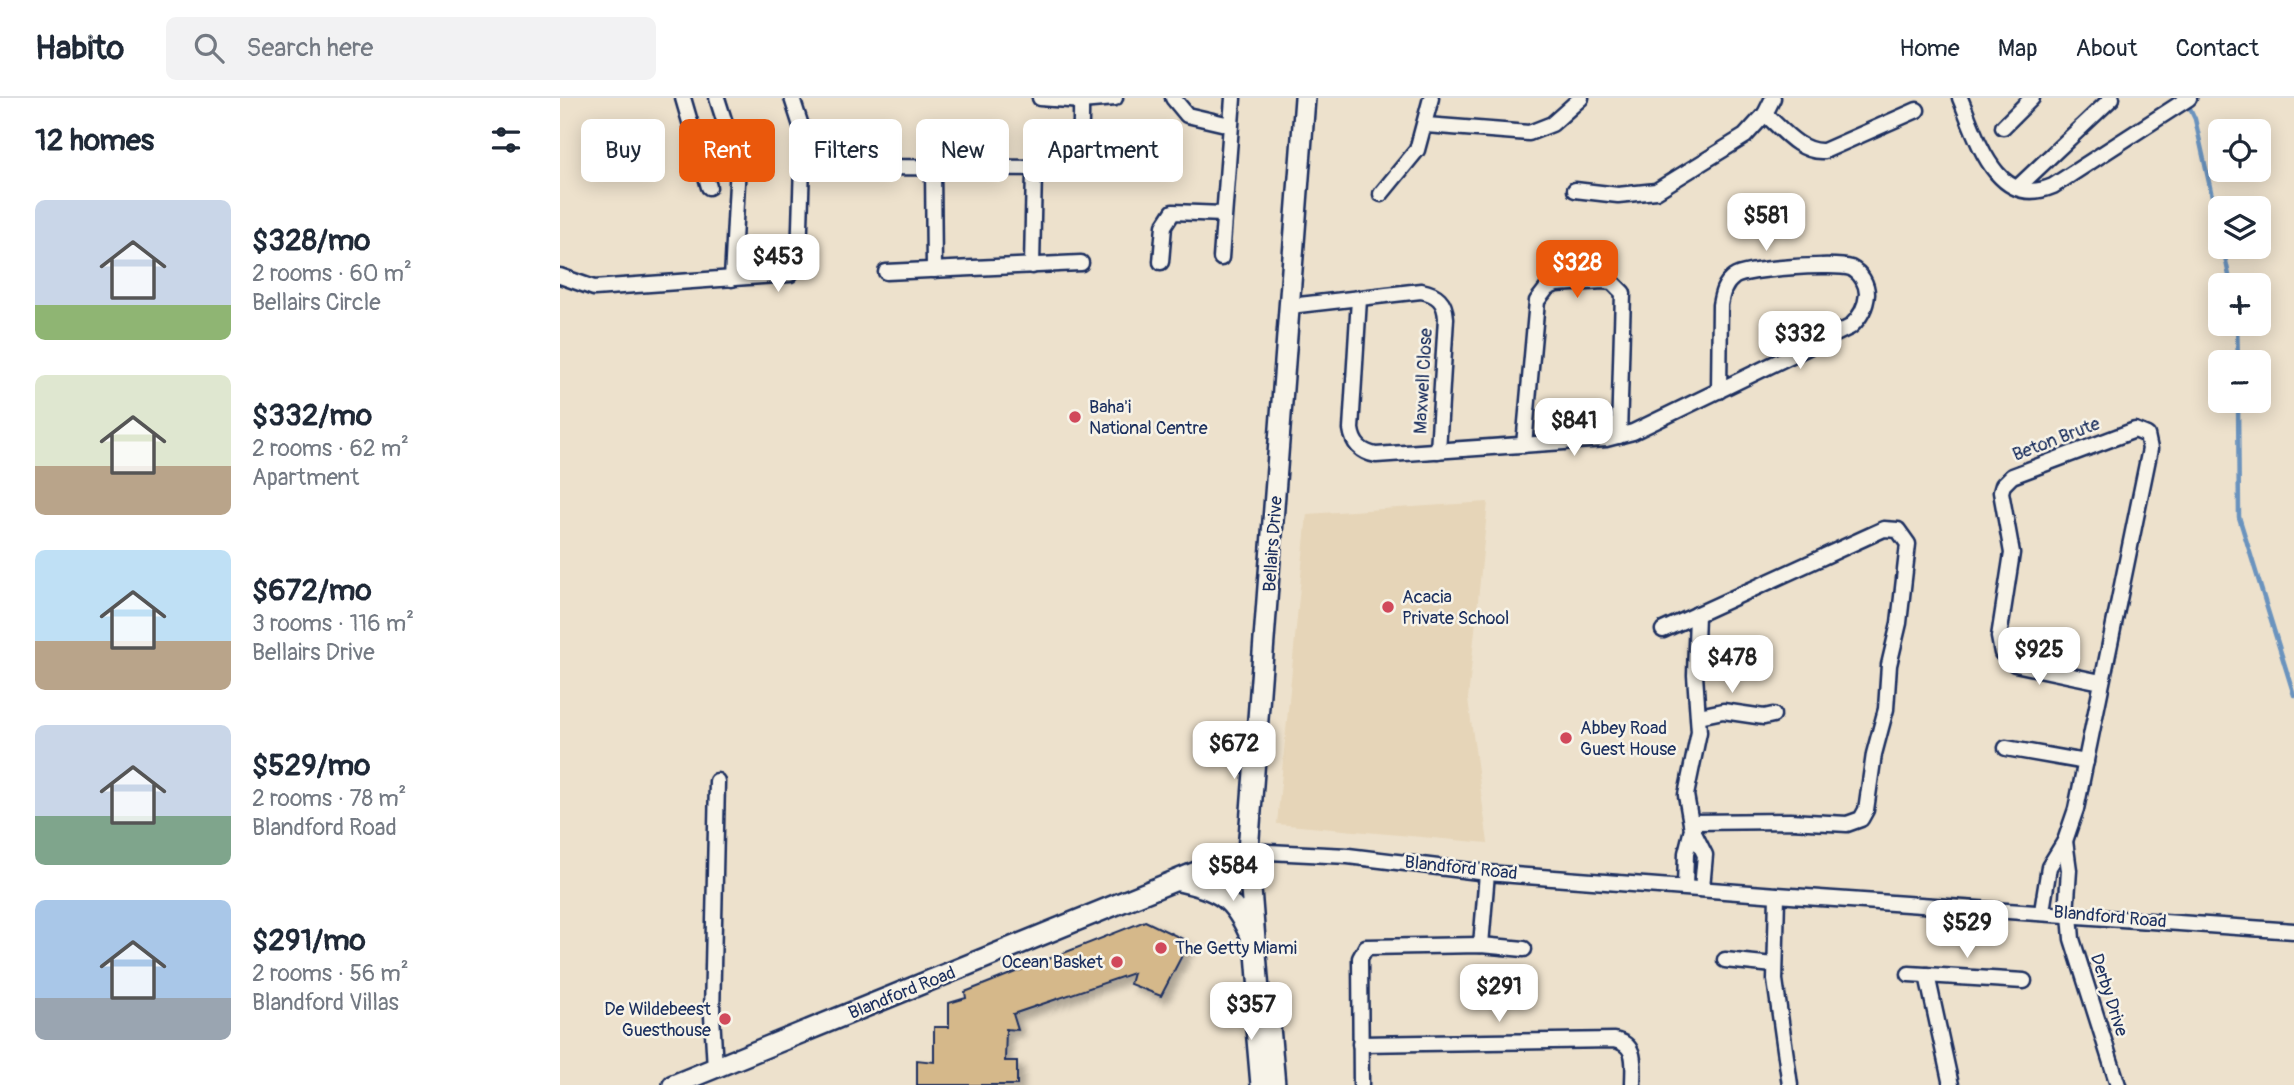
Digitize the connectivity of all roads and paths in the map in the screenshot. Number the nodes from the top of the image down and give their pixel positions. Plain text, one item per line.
1 (683, 98) edge
2 (717, 98) edge
3 (792, 98) edge
4 (1040, 98) edge
5 (1115, 98) edge
6 (1173, 98) edge
7 (1233, 98) edge
8 (1305, 98) edge
9 (1431, 98) edge
10 (1581, 98) edge
11 (1773, 98) edge
12 (1960, 98) edge
13 (2032, 98) edge
14 (2112, 98) edge
15 (2189, 98) edge
16 (1081, 101) junction
17 (1917, 110) dead end
18 (1765, 114) junction
19 (1082, 119) edge
20 (1230, 125) junction
21 (1426, 125) junction
22 (2003, 127) dead end
23 (933, 182) edge
24 (1034, 182) edge
25 (709, 187) dead end
26 (2017, 188) junction
27 (1575, 190) dead end
28 (1381, 194) dead end
29 (1223, 214) junction
30 (1221, 258) dead end
31 (1161, 262) dead end
32 (1081, 263) dead end
33 (1032, 266) junction
34 (934, 270) junction
35 (886, 272) dead end
36 (560, 276) edge
37 (732, 279) junction
38 (1359, 299) junction
39 (1290, 306) junction
40 (1719, 391) junction
41 (1619, 436) junction
42 (1524, 444) junction
43 (1438, 452) junction
44 (1697, 614) junction
45 (1663, 630) dead end
46 (2101, 682) junction
47 (1773, 715) dead end
48 (1699, 716) junction
49 (2006, 748) dead end
50 (2086, 762) junction
51 (717, 780) dead end
52 (1692, 826) junction
53 (2065, 841) junction
54 (1248, 851) junction
55 (1487, 873) junction
56 (1179, 881) junction
57 (1685, 887) junction
58 (1702, 888) junction
59 (1777, 895) junction
60 (2042, 911) junction
61 (2068, 914) junction
62 (2294, 931) edge
63 (1481, 945) junction
64 (1524, 949) dead end
65 (1257, 952) junction
66 (1725, 960) dead end
67 (1774, 965) junction
68 (1909, 974) dead end
69 (1927, 975) junction
70 (2024, 981) dead end
71 (1259, 991) junction
72 (1360, 1044) junction
73 (715, 1068) junction
74 (673, 1085) edge
75 (1261, 1085) edge
76 (1275, 1085) edge
77 (1361, 1085) edge
78 (1633, 1085) edge
79 (1790, 1085) edge
80 (1951, 1085) edge
81 (2118, 1085) edge

1 - 25 street
2 - 37 street
3 - 37 street
4 - 16 street
5 - 16 street
6 - 20 street
7 - 20 street
8 - 39 street, Bellairs Drive
9 - 21 street
10 - 21 street
11 - 18 street
12 - 26 street
13 - 22 street
14 - 26 street
15 - 26 street
16 - 19 street
17 - 18 street
18 - 27 street
20 - 29 street
21 - 28 street
23 - 34 street
24 - 33 street
29 - 30 street
29 - 31 street
32 - 33 street
33 - 34 street
34 - 35 street
36 - 37 street
38 - 39 street, Maxwell Close
38 - 43 street
38 - 43 street, Maxwell Close
39 - 54 street, Bellairs Drive
40 - 40 street
40 - 41 street
41 - 42 street
41 - 42 street
42 - 43 street
44 - 45 street
44 - 48 street
44 - 52 street
46 - 46 street, Beton Brute
46 - 50 street, Beton Brute
47 - 48 street
48 - 52 street
49 - 50 street
50 - 53 street, Beton Brute
51 - 73 street
52 - 57 street
52 - 58 street
53 - 60 street, Beton Brute
53 - 61 street, Beton Brute
54 - 55 street, Blandford Road
54 - 56 street, Blandford Road
54 - 65 street, Bellairs Drive
55 - 57 street, Blandford Road
55 - 63 street
56 - 65 street
56 - 73 street, Blandford Road
57 - 58 street, Blandford Road
58 - 59 street, Blandford Road
59 - 60 street, Blandford Road
59 - 67 street
60 - 61 street, Blandford Road
61 - 62 street, Blandford Road
61 - 81 street, Derby Drive
63 - 64 street
63 - 72 street
65 - 71 street, Bellairs Drive
66 - 67 street
67 - 79 street
68 - 69 street
69 - 70 street
69 - 80 street
71 - 75 street, Bellairs Drive
71 - 76 street, Bellairs Drive
72 - 77 street
72 - 78 street
73 - 74 street, Blandford Road

